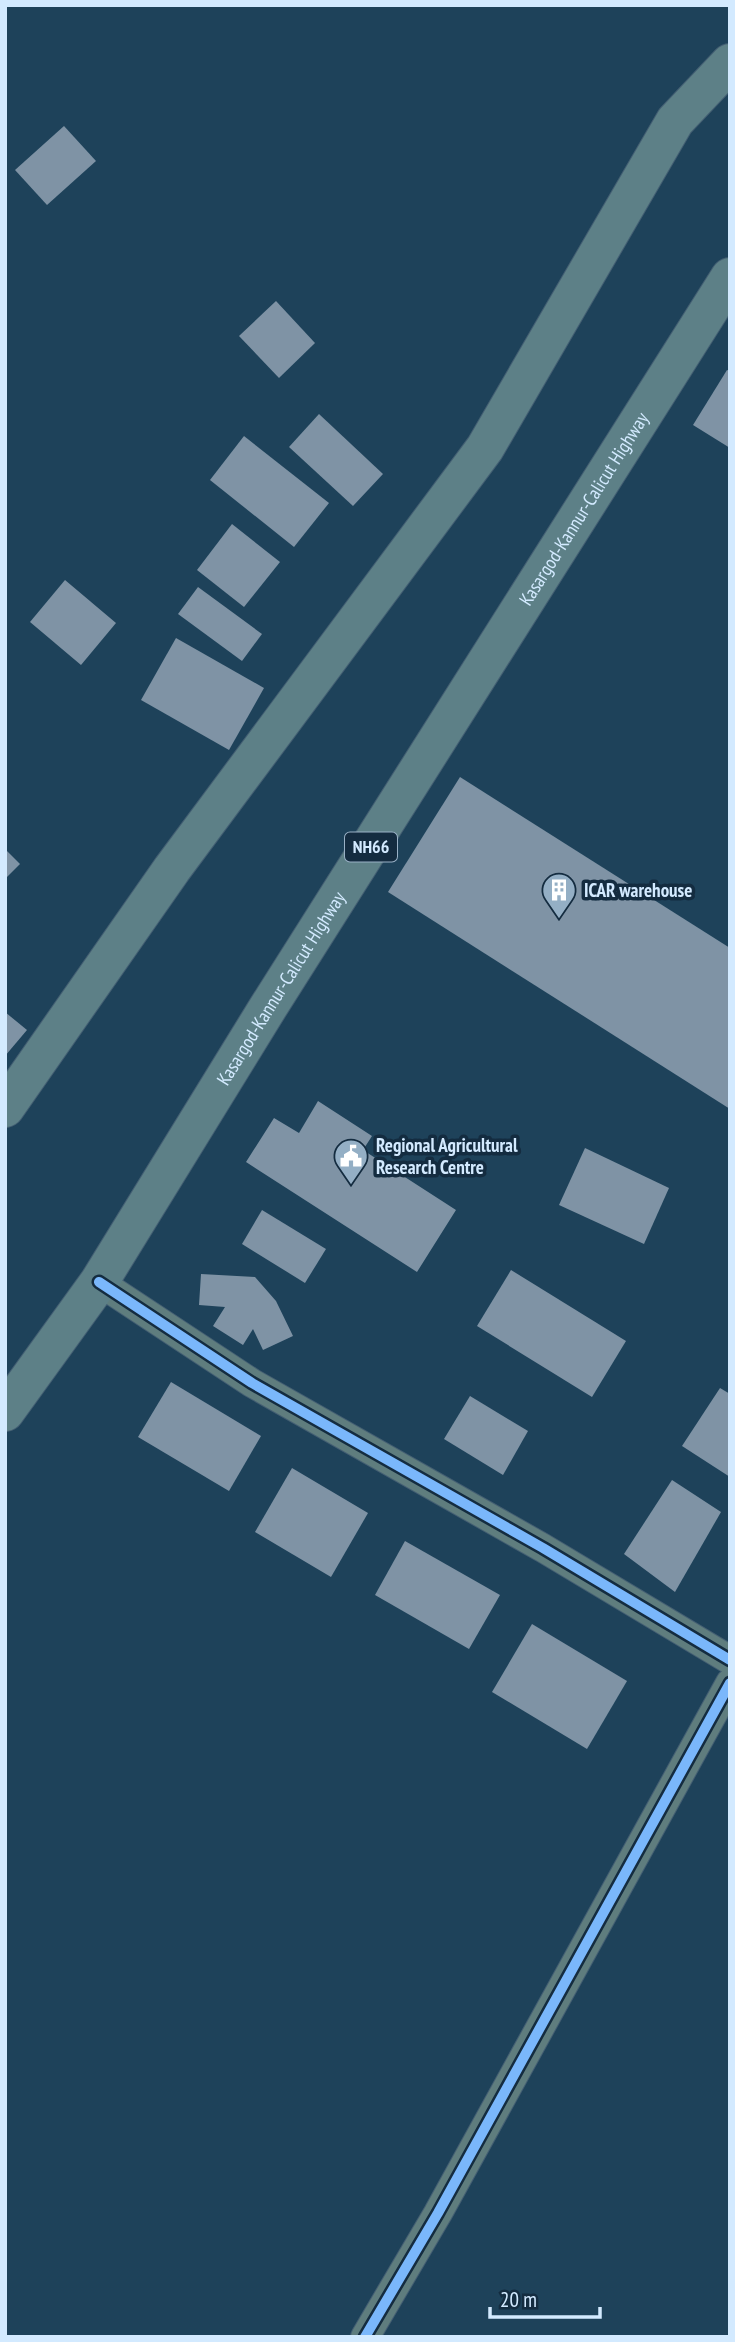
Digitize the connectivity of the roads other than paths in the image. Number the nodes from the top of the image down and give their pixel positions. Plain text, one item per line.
1 (730, 63) edge
2 (730, 277) edge
3 (5, 1108) edge
4 (99, 1282) junction
5 (5, 1412) edge
6 (730, 1660) edge
7 (730, 1683) edge
8 (365, 2337) edge

1 - 3 highway
2 - 4 highway, Kasargod-Kannur-Calicut Highway / NH66
4 - 5 highway, Kasargod-Kannur-Calicut Highway / NH66
4 - 6 street
7 - 8 street

